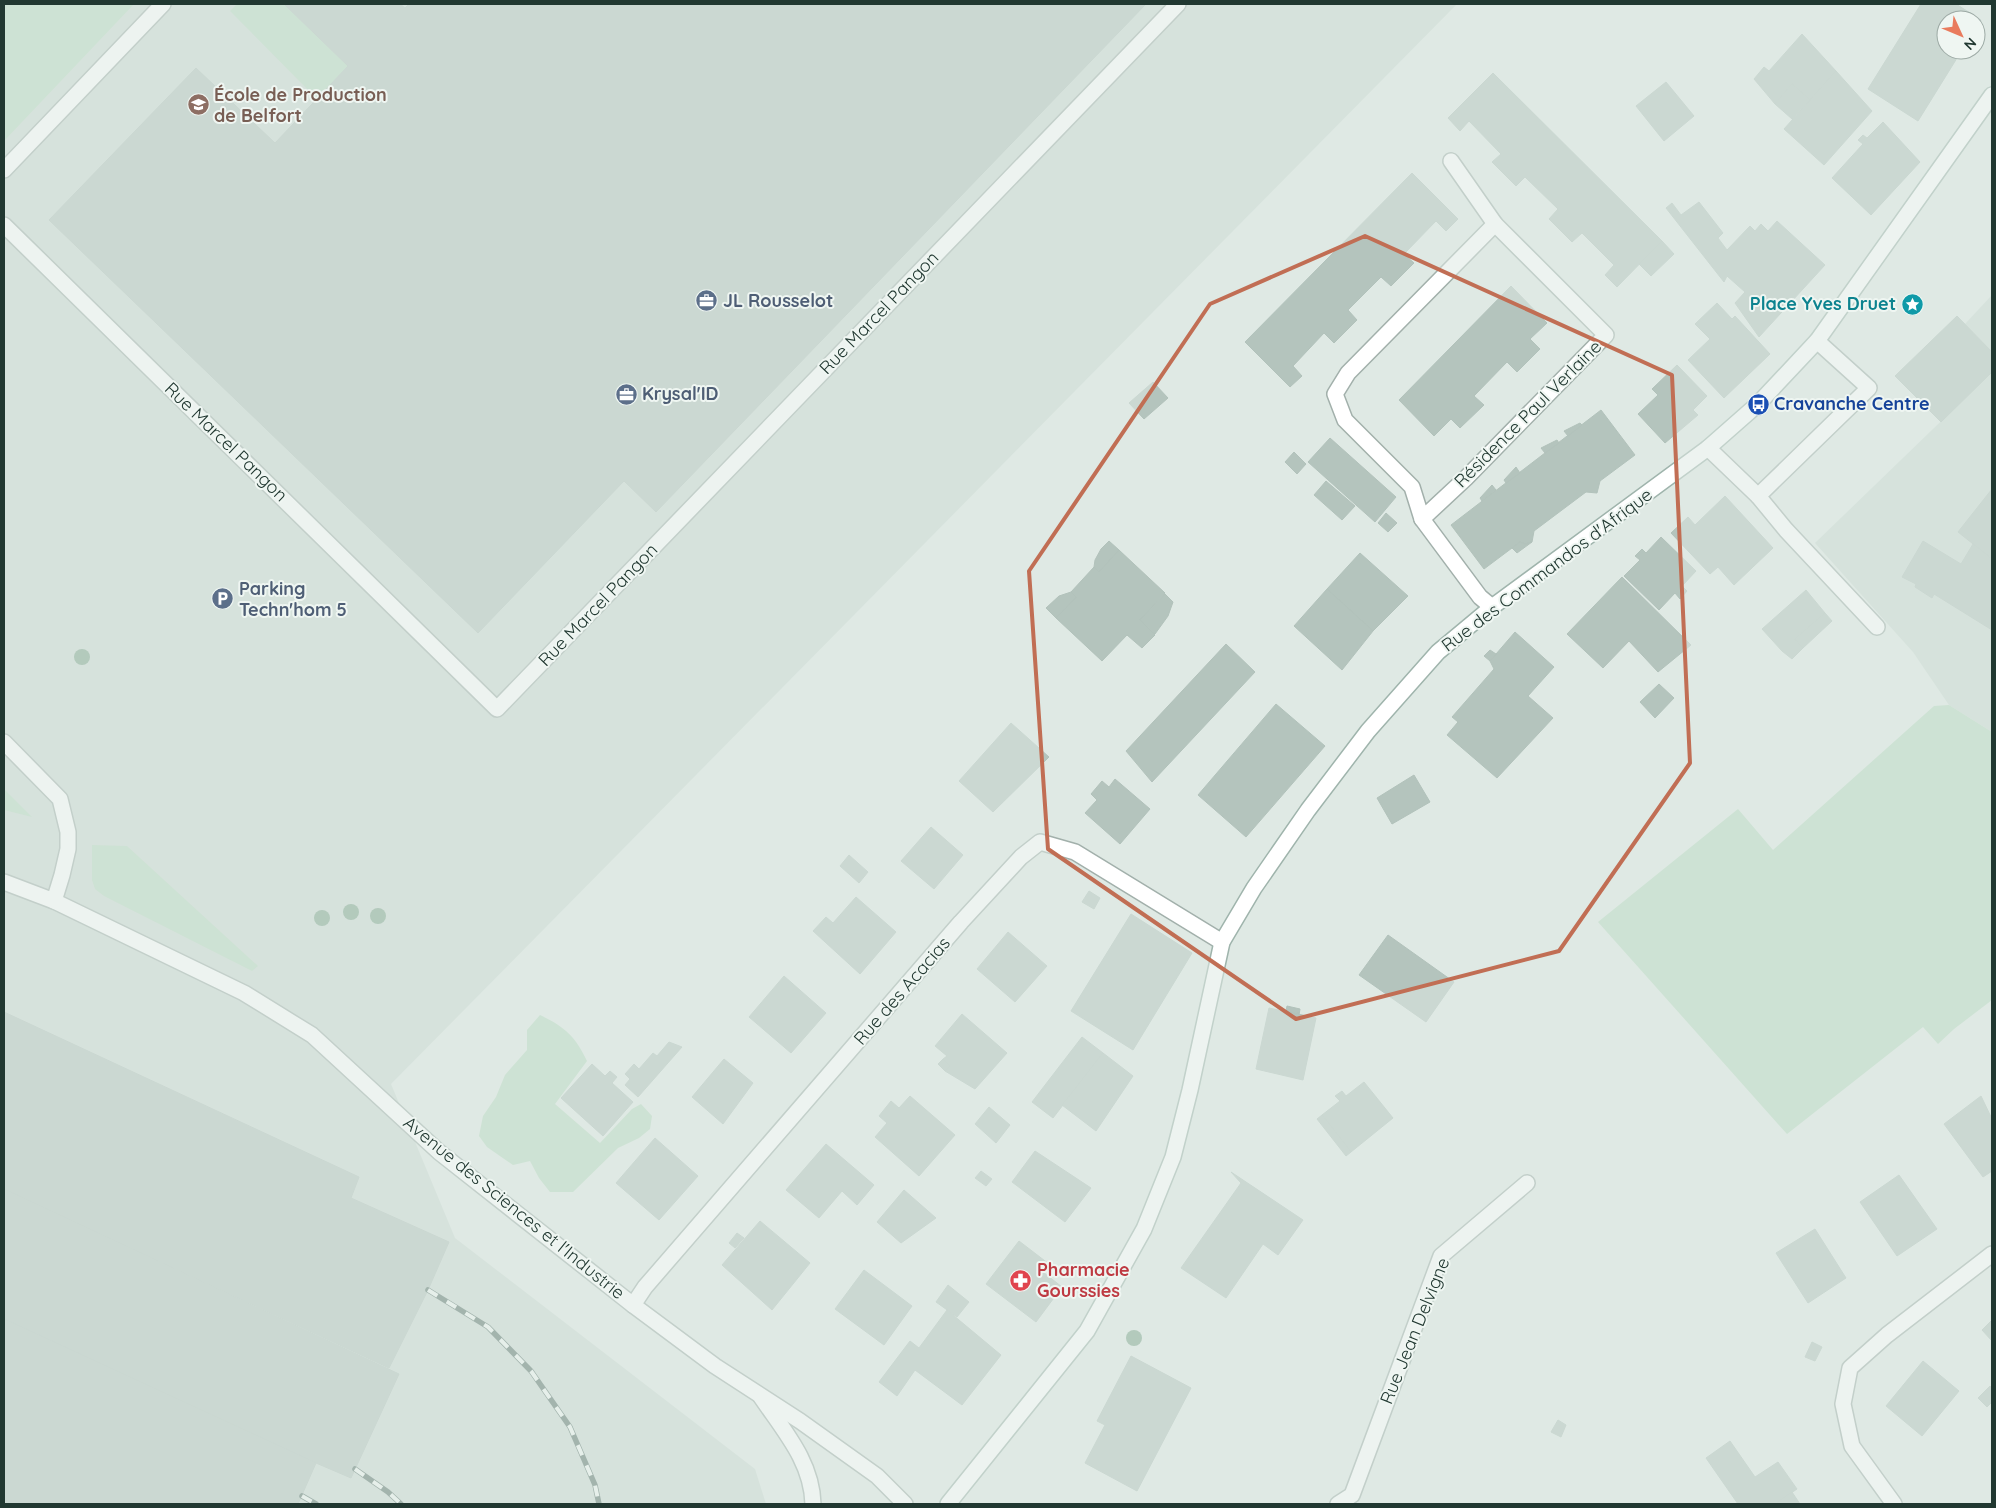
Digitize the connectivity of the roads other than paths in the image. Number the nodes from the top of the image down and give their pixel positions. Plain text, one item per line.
1 (163, 4) edge
2 (1178, 4) edge
3 (1992, 95) edge
4 (1450, 161) dead end
5 (4, 170) edge
6 (1495, 224) junction
7 (4, 225) edge
8 (1817, 341) junction
9 (1708, 448) junction
10 (1758, 496) junction
11 (1422, 519) junction
12 (1492, 607) junction
13 (1877, 627) dead end
14 (4, 742) edge
15 (4, 882) edge
16 (54, 901) junction
17 (1222, 942) junction
18 (1527, 1183) dead end
19 (1992, 1254) edge
20 (633, 1305) junction
21 (761, 1397) junction
22 (814, 1504) edge
23 (905, 1504) edge
24 (948, 1504) edge
25 (1338, 1504) edge
26 (1894, 1504) edge

1 - 5 street
2 - 7 street, Rue Marcel Pangon
3 - 8 street, Rue des Commandos d'Afrique
4 - 6 street, Résidence Paul Verlaine
6 - 11 street
6 - 11 street, Résidence Paul Verlaine
8 - 9 street, Rue des Commandos d'Afrique
8 - 10 street
9 - 10 street
9 - 12 street, Rue des Commandos d'Afrique
10 - 13 street
11 - 12 street
12 - 17 street, Rue des Commandos d'Afrique
14 - 16 street
15 - 16 street, Avenue des Sciences et l'Industrie
16 - 20 street, Avenue des Sciences et l'Industrie
17 - 20 street, Rue des Acacias
17 - 24 street, Rue des Commandos d'Afrique
18 - 25 street, Rue Jean Delvigne
19 - 26 street
20 - 21 street, Avenue des Sciences et l'Industrie
21 - 22 street
21 - 23 street, Avenue des Sciences et l'Industrie

